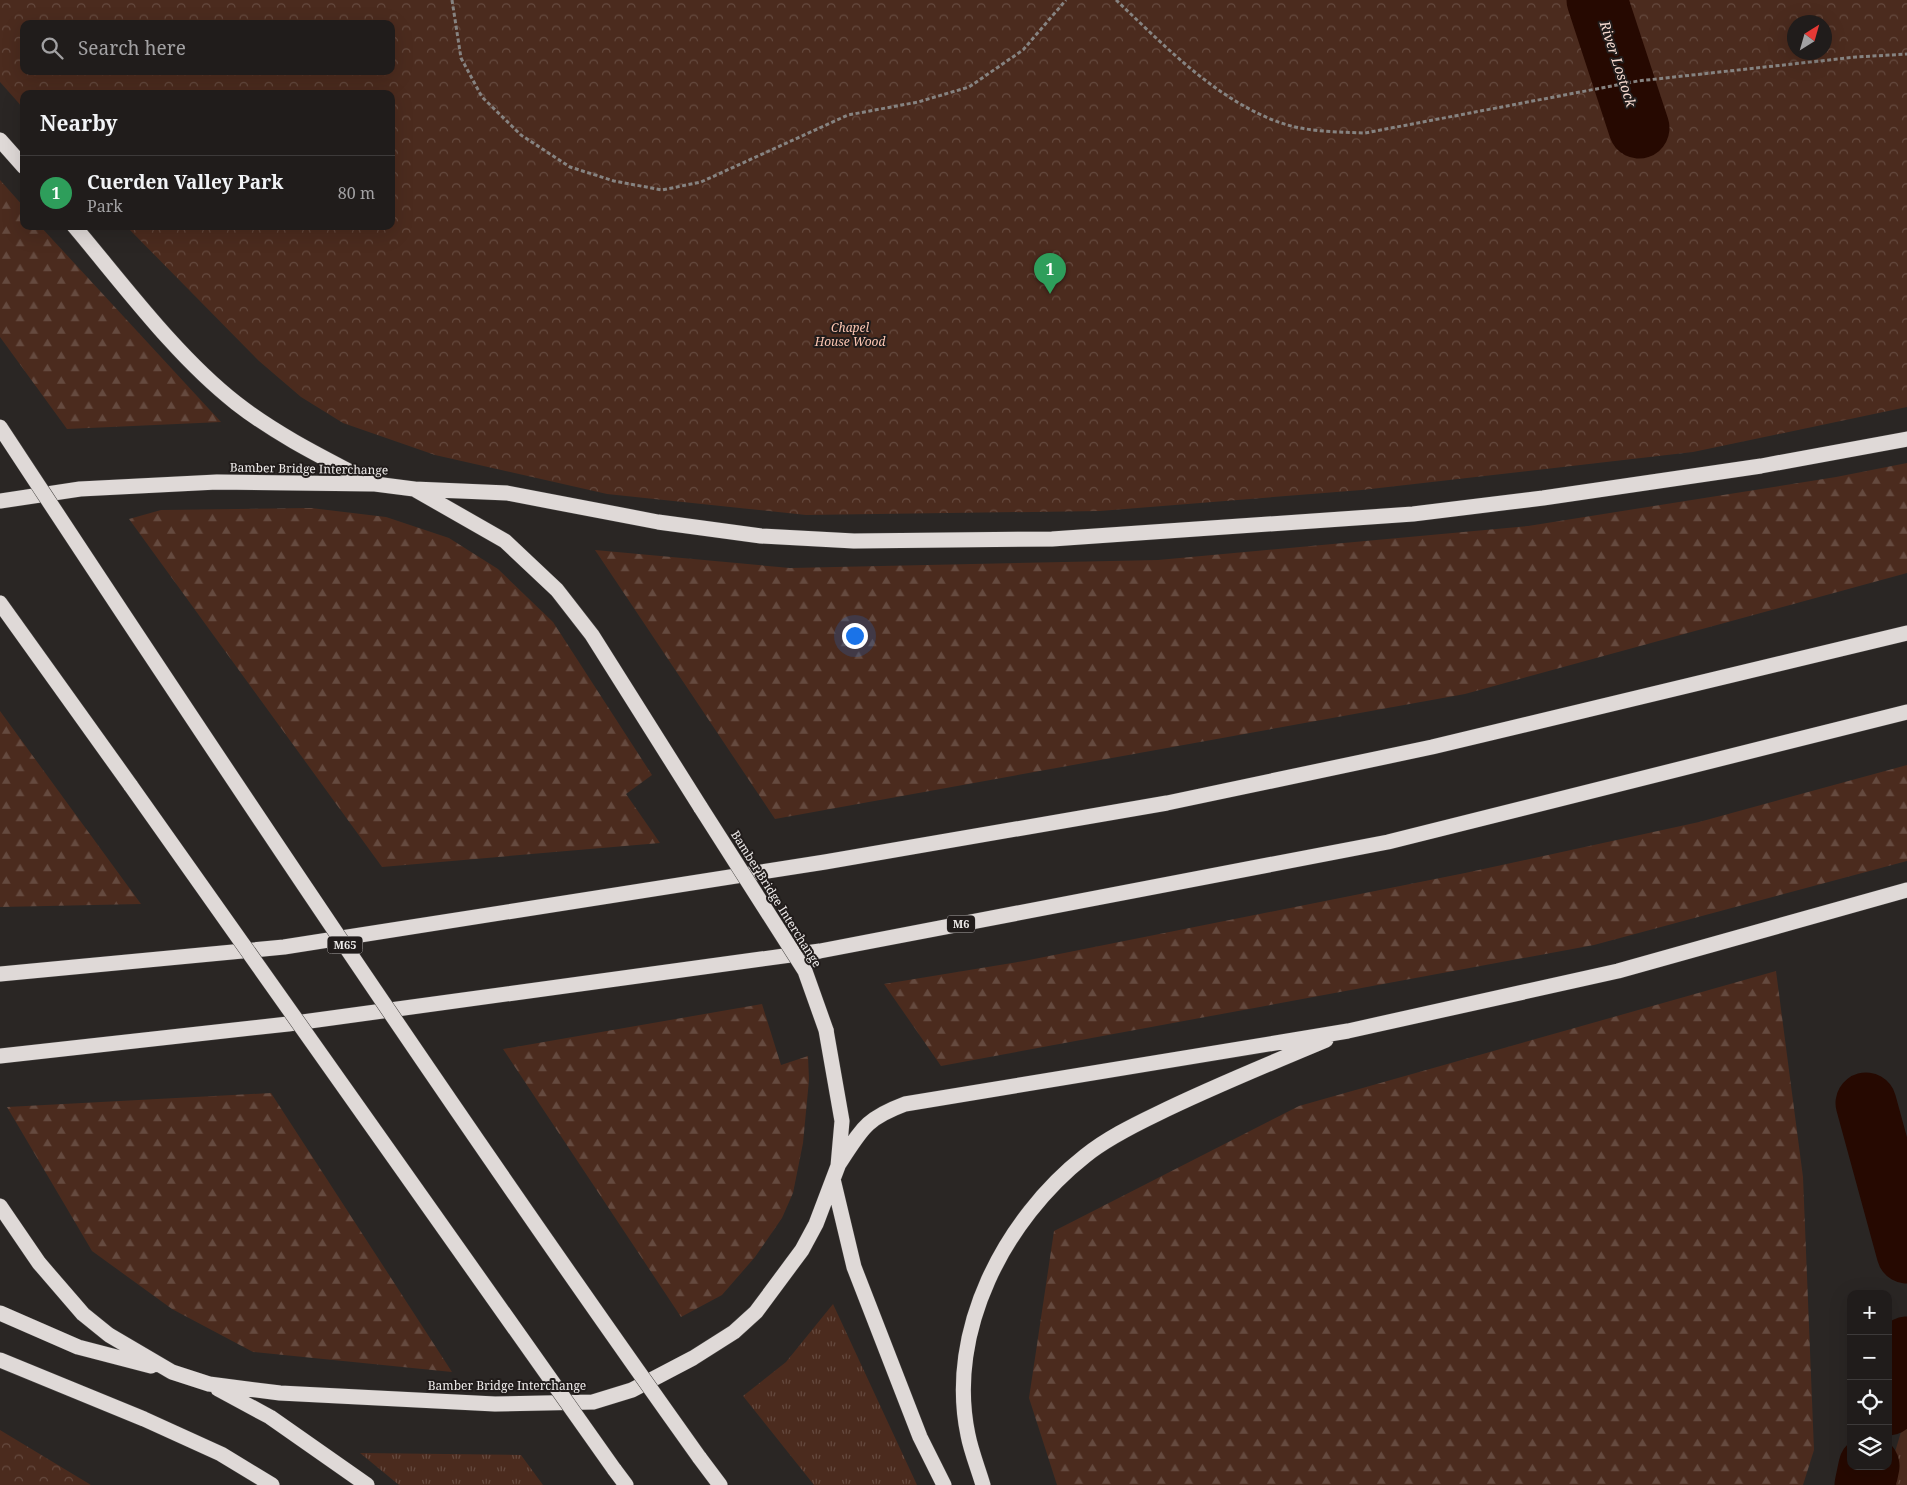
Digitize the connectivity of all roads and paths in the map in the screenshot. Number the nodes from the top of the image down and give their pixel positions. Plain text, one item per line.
1 (452, 0) edge
2 (1066, 0) edge
3 (1116, 0) edge
4 (1907, 54) edge
5 (0, 140) edge
6 (20, 163) edge
7 (77, 230) edge
8 (0, 427) edge
9 (1907, 438) edge
10 (375, 484) junction
11 (414, 489) junction
12 (0, 501) edge
13 (0, 603) edge
14 (1907, 633) edge
15 (1907, 712) edge
16 (1907, 890) edge
17 (0, 974) edge
18 (1348, 1031) junction
19 (0, 1056) edge
20 (836, 1173) junction
21 (0, 1206) edge
22 (0, 1313) edge
23 (0, 1360) edge
24 (172, 1372) junction
25 (209, 1384) junction
26 (272, 1485) edge
27 (368, 1485) edge
28 (626, 1485) edge
29 (720, 1485) edge
30 (944, 1485) edge
31 (983, 1485) edge

1 - 2 path
3 - 4 path
5 - 6 highway
7 - 10 highway
8 - 29 highway, M65, bridge
9 - 11 highway
10 - 11 highway, Bamber Bridge Interchange
10 - 12 highway, Bamber Bridge Interchange
11 - 20 highway, Bamber Bridge Interchange, bridge
13 - 28 highway, bridge
14 - 17 highway
15 - 19 highway, M6
16 - 18 highway
18 - 20 highway
18 - 31 highway
20 - 25 highway, Bamber Bridge Interchange
20 - 30 highway
21 - 24 highway, Bamber Bridge Interchange
22 - 24 highway
23 - 26 highway
24 - 25 highway, Bamber Bridge Interchange
25 - 27 highway

